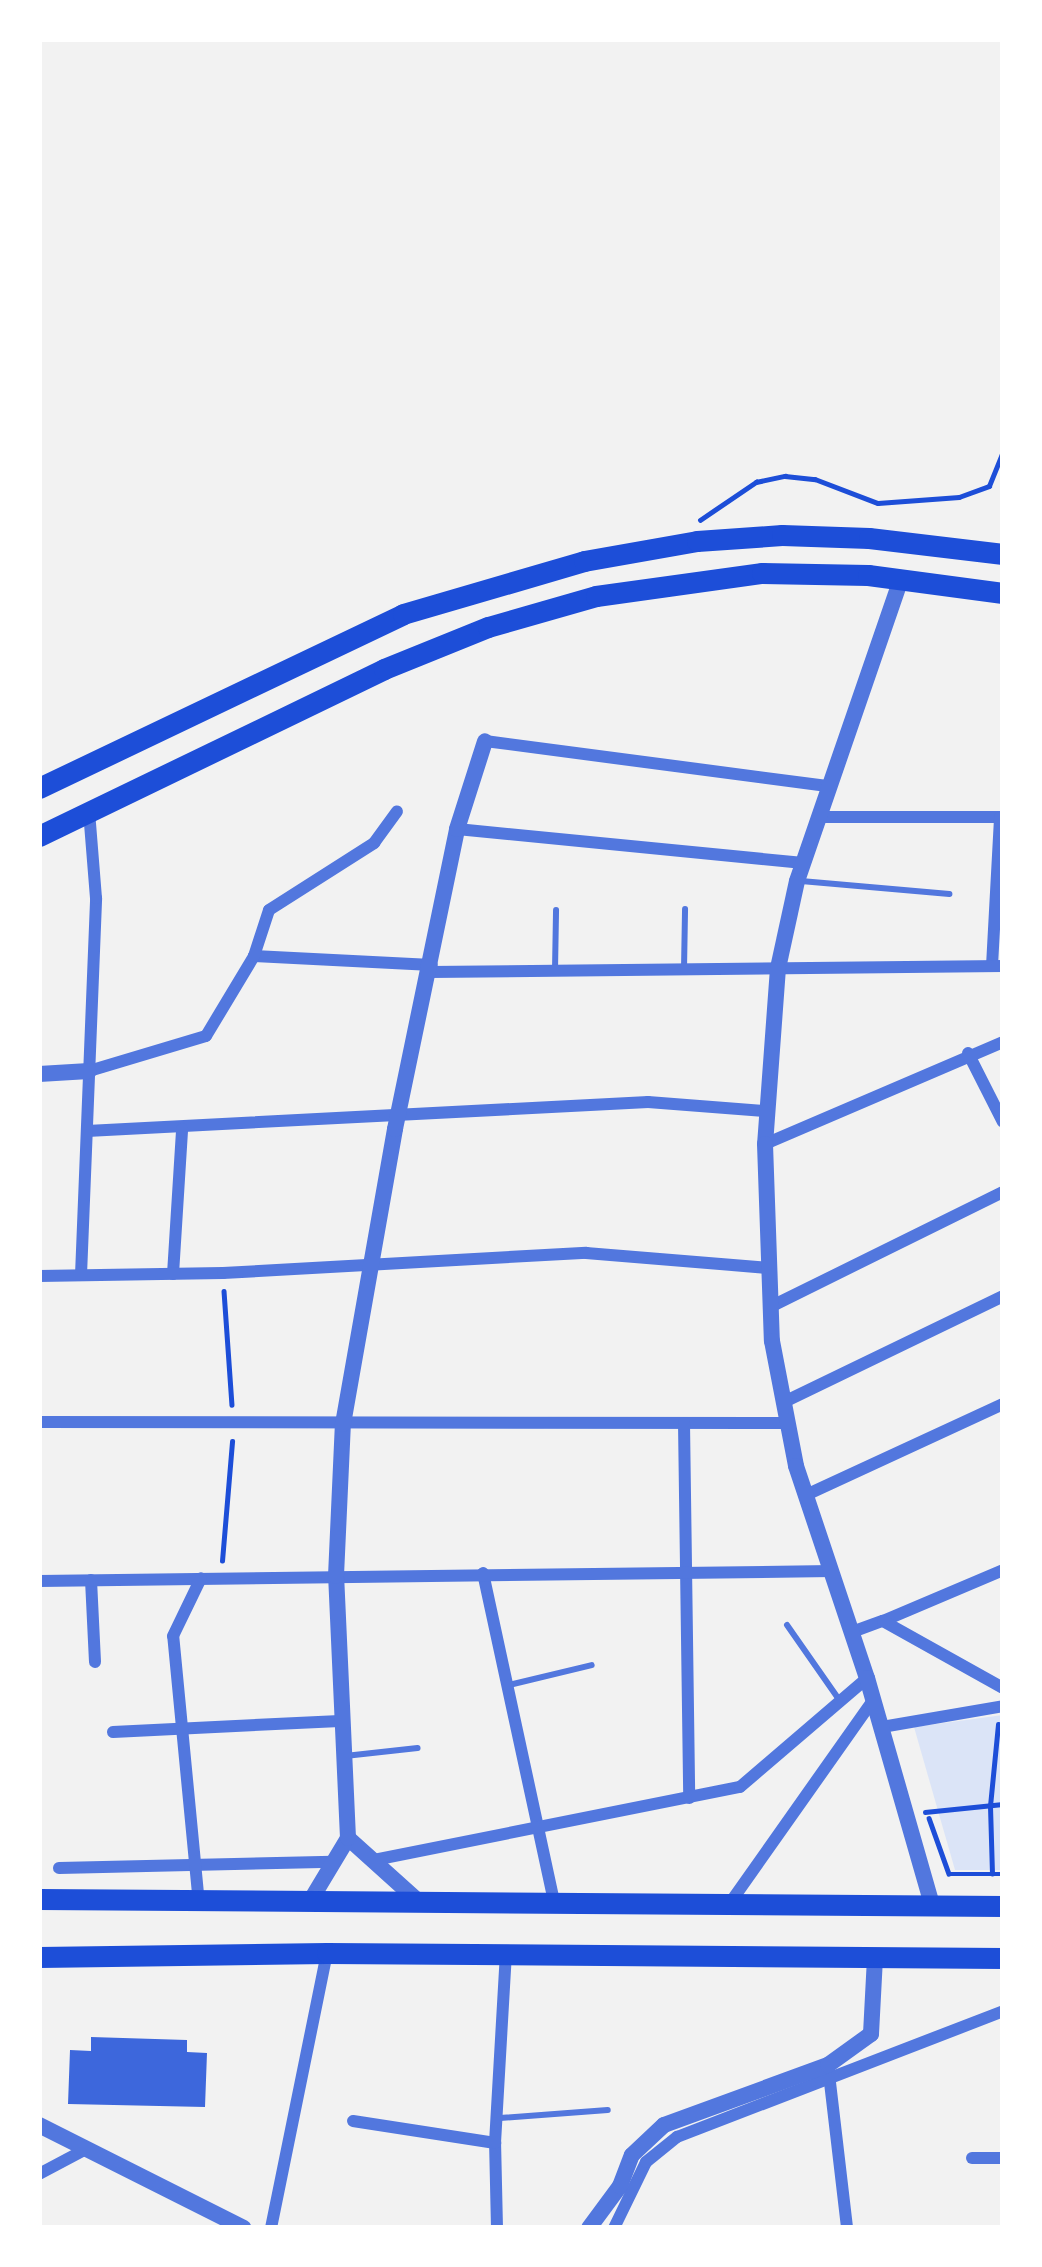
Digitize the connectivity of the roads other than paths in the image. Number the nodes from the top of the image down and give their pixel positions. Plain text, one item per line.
1 (1003, 554) edge
2 (902, 579) junction
3 (1003, 593) edge
4 (484, 741) joint
5 (829, 786) junction
6 (39, 788) edge
7 (89, 811) junction
8 (397, 811) dead end
9 (818, 817) junction
10 (1001, 818) edge
11 (458, 830) junction
12 (39, 836) edge
13 (800, 872) junction
14 (950, 894) dead end
15 (686, 909) dead end
16 (556, 910) dead end
17 (254, 956) junction
18 (998, 966) edge
19 (431, 968) junction
20 (778, 968) junction
21 (684, 969) junction
22 (555, 970) junction
23 (1003, 1042) edge
24 (968, 1053) junction
25 (89, 1071) junction
26 (39, 1075) edge
27 (765, 1112) junction
28 (398, 1117) junction
29 (1003, 1123) edge
30 (182, 1129) junction
31 (87, 1131) junction
32 (765, 1144) junction
33 (1003, 1192) edge
34 (371, 1265) junction
35 (768, 1268) junction
36 (173, 1274) junction
37 (81, 1275) junction
38 (39, 1276) edge
39 (1003, 1297) edge
40 (770, 1307) junction
41 (784, 1402) junction
42 (1003, 1404) edge
43 (39, 1422) edge
44 (684, 1423) junction
45 (788, 1423) junction
46 (343, 1424) junction
47 (806, 1495) junction
48 (686, 1569) junction
49 (1003, 1570) edge
50 (832, 1571) junction
51 (483, 1573) junction
52 (336, 1576) junction
53 (201, 1578) junction
54 (39, 1580) edge
55 (91, 1580) junction
56 (883, 1621) junction
57 (788, 1625) dead end
58 (852, 1632) junction
59 (95, 1662) dead end
60 (592, 1665) dead end
61 (867, 1678) junction
62 (509, 1685) junction
63 (1003, 1688) edge
64 (873, 1700) junction
65 (840, 1701) junction
66 (1001, 1706) edge
67 (340, 1720) junction
68 (179, 1725) junction
69 (882, 1727) junction
70 (113, 1732) dead end
71 (418, 1748) dead end
72 (341, 1756) junction
73 (689, 1798) junction
74 (539, 1829) junction
75 (348, 1838) junction
76 (374, 1860) junction
77 (333, 1862) junction
78 (197, 1867) junction
79 (59, 1868) dead end
80 (44, 1896) edge
81 (312, 1898) junction
82 (418, 1900) junction
83 (554, 1901) junction
84 (730, 1903) junction
85 (199, 1904) junction
86 (932, 1905) junction
87 (1003, 1906) edge
88 (327, 1953) junction
89 (506, 1954) junction
90 (39, 1957) edge
91 (875, 1958) junction
92 (1003, 1958) edge
93 (1003, 2011) edge
94 (829, 2073) junction
95 (608, 2110) dead end
96 (496, 2118) junction
97 (353, 2121) dead end
98 (39, 2125) edge
99 (495, 2143) junction
100 (88, 2148) junction
101 (972, 2158) dead end
102 (1003, 2158) edge
103 (39, 2174) edge
104 (234, 2226) edge
105 (271, 2228) edge
106 (497, 2228) edge
107 (589, 2228) edge
108 (614, 2228) edge
109 (848, 2228) edge

1 - 6 main road
2 - 3 main road
2 - 5 street
2 - 7 main road
4 - 5 street
4 - 11 street
5 - 9 street
7 - 12 main road
7 - 25 street
8 - 17 street
9 - 10 street
9 - 13 street
10 - 18 street
11 - 13 street
11 - 19 street
13 - 14 lane
13 - 20 street
15 - 21 lane
16 - 22 lane
17 - 19 street
17 - 25 street
18 - 20 street
19 - 22 street
19 - 28 street
20 - 21 street
20 - 27 street
21 - 22 street
23 - 24 street
24 - 29 street
24 - 32 street
25 - 26 street
25 - 31 street
27 - 28 street
27 - 32 street
28 - 30 street
28 - 34 street
30 - 31 street
30 - 36 street
31 - 37 street
32 - 35 street
33 - 40 street
34 - 35 street
34 - 36 street
34 - 46 street
35 - 40 street
36 - 37 street
37 - 38 street
39 - 41 street
40 - 41 street
41 - 45 street
42 - 47 street
43 - 46 street
44 - 45 street
44 - 46 street
44 - 48 street
45 - 47 street
46 - 52 street
47 - 50 street
48 - 50 street
48 - 51 street
48 - 73 street
49 - 56 street
50 - 58 street
51 - 52 street
51 - 62 street
52 - 53 street
52 - 67 street
53 - 55 street
53 - 68 street
54 - 55 street
55 - 59 street
56 - 58 street
56 - 63 street
57 - 65 lane
58 - 61 street
60 - 62 lane
61 - 64 street
61 - 65 street
62 - 74 street
64 - 69 street
64 - 84 street
65 - 73 street
66 - 69 street
67 - 68 street
67 - 72 street
68 - 70 street
68 - 78 street
69 - 86 street
71 - 72 lane
72 - 75 street
73 - 74 street
74 - 76 street
74 - 83 street
75 - 76 street
75 - 77 street
76 - 82 street
77 - 78 street
77 - 81 street
78 - 79 street
78 - 85 street
80 - 85 main road
81 - 82 main road
81 - 85 main road
82 - 83 main road
83 - 84 main road
84 - 86 main road
86 - 87 main road
88 - 89 main road
88 - 90 main road
88 - 105 street
89 - 91 main road
89 - 96 street
91 - 92 main road
91 - 94 street
93 - 94 street
94 - 107 street
94 - 108 street
94 - 109 street
95 - 96 lane
96 - 99 street
97 - 99 street
98 - 100 street
99 - 106 street
100 - 103 street
100 - 104 street
101 - 102 street

